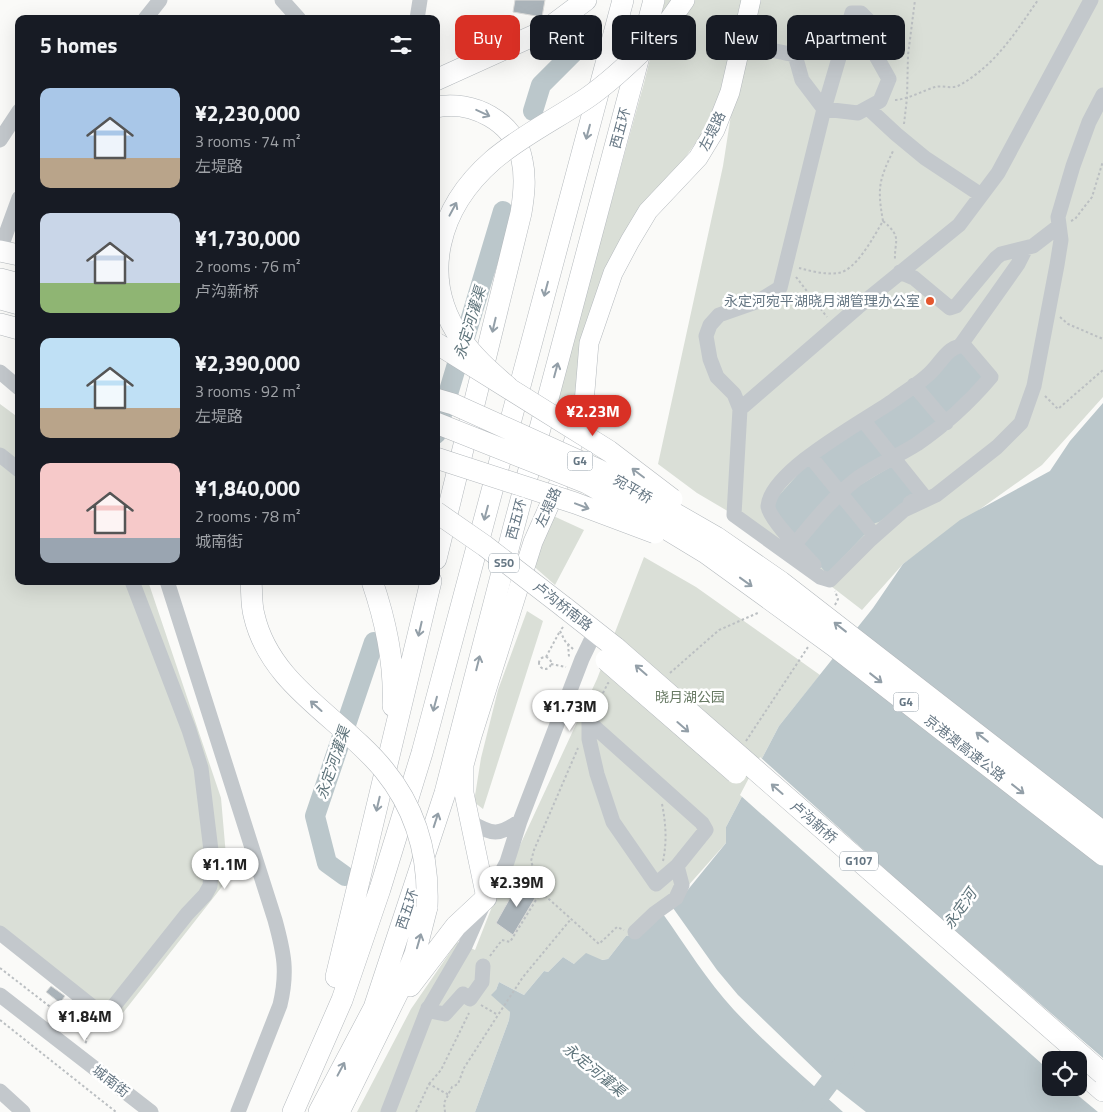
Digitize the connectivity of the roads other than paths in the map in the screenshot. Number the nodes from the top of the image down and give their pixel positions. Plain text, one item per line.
1 (160, 0) edge
2 (282, 0) edge
3 (420, 0) edge
4 (586, 0) edge
5 (623, 0) edge
6 (654, 0) edge
7 (684, 0) edge
8 (751, 0) edge
9 (1091, 0) edge
10 (851, 13) edge
11 (149, 15) edge
12 (295, 15) edge
13 (418, 15) edge
14 (748, 15) edge
15 (738, 60) edge
16 (796, 60) edge
17 (440, 78) edge
18 (1103, 95) edge
19 (874, 105) junction
20 (440, 106) edge
21 (824, 109) junction
22 (15, 117) edge
23 (0, 140) edge
24 (982, 195) junction
25 (15, 209) edge
26 (1059, 226) junction
27 (440, 243) edge
28 (1026, 248) junction
29 (0, 251) edge
30 (15, 253) edge
31 (900, 272) junction
32 (9, 285) edge
33 (440, 290) edge
34 (15, 296) edge
35 (0, 324) edge
36 (15, 328) edge
37 (962, 343) junction
38 (440, 345) edge
39 (0, 372) edge
40 (15, 385) edge
41 (914, 385) junction
42 (509, 388) junction
43 (440, 400) edge
44 (740, 409) junction
45 (862, 420) junction
46 (946, 423) junction
47 (440, 425) edge
48 (0, 456) edge
49 (810, 456) junction
50 (893, 458) junction
51 (440, 459) edge
52 (15, 467) edge
53 (840, 494) junction
54 (440, 515) edge
55 (440, 525) edge
56 (872, 531) junction
57 (440, 543) edge
58 (795, 544) junction
59 (711, 545) junction
60 (134, 585) edge
61 (168, 585) edge
62 (252, 585) edge
63 (373, 585) edge
64 (430, 585) edge
65 (562, 619) junction
66 (584, 649) junction
67 (611, 654) junction
68 (391, 750) junction
69 (520, 821) junction
70 (470, 822) junction
71 (1103, 832) edge
72 (1103, 855) edge
73 (677, 866) junction
74 (486, 898) junction
75 (635, 932) road end
76 (0, 933) edge
77 (483, 966) dead end
78 (0, 995) edge
79 (428, 1008) junction
80 (386, 1018) junction
81 (1058, 1051) edge
82 (1103, 1074) edge
83 (1087, 1077) edge
84 (0, 1090) edge
85 (1103, 1091) edge
86 (294, 1108) edge
87 (23, 1112) edge
88 (151, 1112) edge
89 (238, 1112) edge
90 (319, 1112) edge
91 (339, 1112) edge
92 (388, 1112) edge

1 - 11 street
2 - 12 street
3 - 13 street
4 - 17 highway
5 -> 86 highway, S50
90 -> 6 highway, 西五环 / S50
27 -> 7 highway, bridge
8 - 14 main road, 左堤路
9 - 24 street
10 - 19 street
10 - 21 street
15 - 70 main road, 左堤路
16 - 21 street
18 - 26 street
19 - 21 street
19 - 24 street
20 -> 57 highway
21 - 44 street
22 - 23 street
24 - 31 street
25 - 29 street
26 - 28 street
26 - 44 street
28 - 31 street
28 - 37 street
29 - 30 highway
31 - 44 street
32 - 34 highway
42 -> 33 highway, bridge
35 - 36 highway
37 - 41 street
37 - 46 street
38 - 42 highway, bridge
39 - 40 street
41 - 45 street
41 - 46 street
59 -> 42 highway, bridge
43 - 59 highway, 宛平桥 / G4, bridge
45 - 49 street
45 - 50 street
46 - 50 street
47 - 59 highway, 宛平桥 / G4, bridge
48 - 52 street
49 - 53 street
49 - 58 street
50 - 53 street
50 - 56 street
51 -> 59 highway, bridge
53 - 56 street
53 - 58 street
54 - 65 highway, 卢沟桥南路 / G107, bridge
55 - 65 highway, 卢沟桥南路 / G107
56 - 58 street
71 -> 59 highway, 京港澳高速公路 / G4, bridge
59 -> 72 highway, 京港澳高速公路 / G4, bridge
60 - 76 street
61 - 89 street
80 -> 62 highway, bridge
63 - 68 highway
64 -> 68 highway
65 - 66 highway, 卢沟桥南路 / G107
66 - 67 highway, 卢沟桥南路 / G107
66 - 69 street
67 -> 81 highway, 卢沟新桥 / G107, bridge
82 -> 67 highway, 卢沟新桥 / G107, bridge
68 -> 86 highway
69 - 70 street
69 - 74 street
70 - 74 main road, 左堤路
73 - 73 street
73 - 75 street
74 - 79 street
74 - 80 highway
77 - 79 street
78 - 88 street, 城南街
79 - 92 street
80 - 91 highway
83 - 85 highway
84 - 87 street

